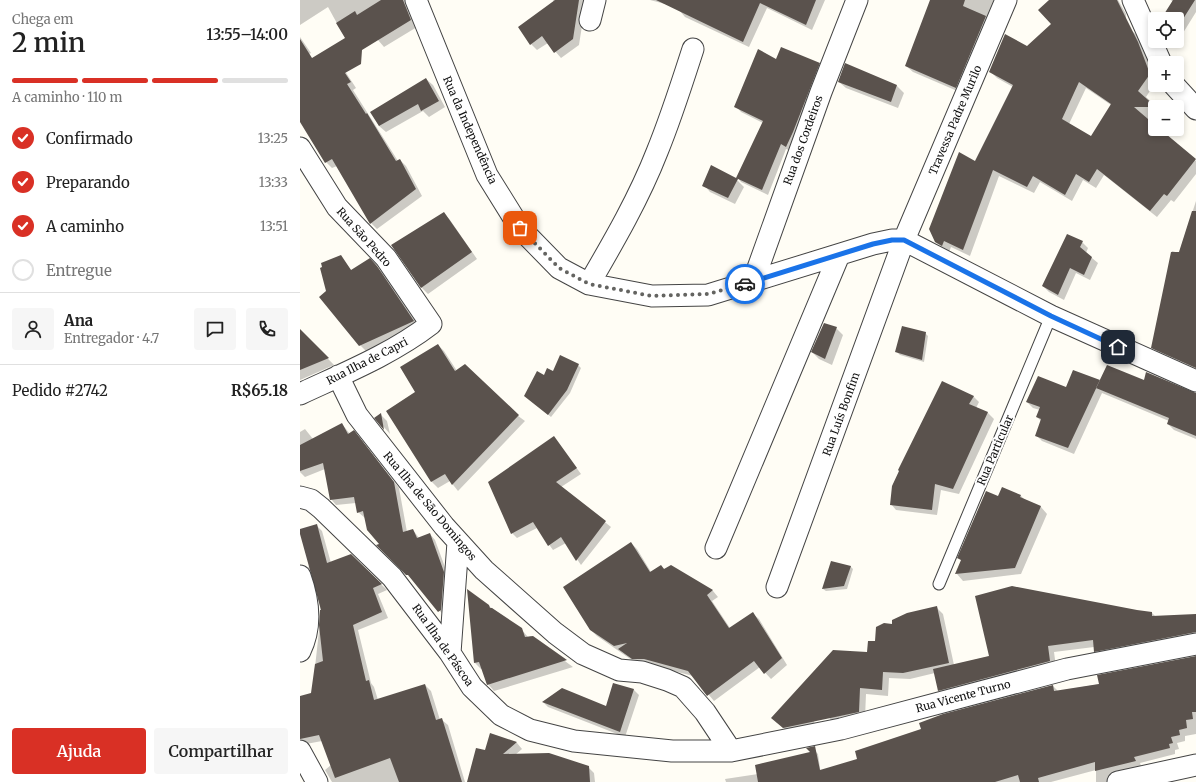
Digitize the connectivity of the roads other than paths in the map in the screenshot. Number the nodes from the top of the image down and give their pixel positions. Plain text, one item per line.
1 (416, 0) edge
2 (595, 0) edge
3 (857, 0) edge
4 (1006, 0) edge
5 (1133, 0) edge
6 (590, 20) dead end
7 (693, 49) dead end
8 (1158, 56) edge
9 (1180, 92) edge
10 (1196, 109) edge
11 (300, 148) edge
12 (904, 240) junction
13 (839, 255) junction
14 (753, 282) junction
15 (589, 284) junction
16 (1051, 316) junction
17 (431, 324) joint
18 (338, 376) junction
19 (1196, 381) edge
20 (300, 394) edge
21 (300, 497) edge
22 (458, 542) junction
23 (716, 548) dead end
24 (300, 576) edge
25 (939, 584) dead end
26 (777, 587) dead end
27 (1196, 644) edge
28 (300, 651) edge
29 (450, 652) junction
30 (731, 751) junction
31 (300, 752) edge
32 (1196, 765) edge
33 (317, 782) edge
34 (1118, 782) edge

1 - 15 street, Rua da Independência
2 - 6 street
3 - 14 street, Rua dos Cordeiros
4 - 12 street, Travessa Padre Murilo
5 - 8 street
7 - 15 street
9 - 10 street
11 - 17 street, Rua São Pedro
12 - 13 street, Rua da Independência
12 - 16 street
12 - 26 street, Rua Luís Bonfim
13 - 14 street, Rua da Independência
13 - 23 street
14 - 15 street, Rua da Independência
16 - 19 street
16 - 25 lane, Rua Particular
17 - 18 street, Rua Ilha de Capri
18 - 20 street, Rua Ilha de Capri
18 - 22 street, Rua Ilha de São Domingos
21 - 29 street, Rua Ilha de Páscoa
22 - 29 street
22 - 30 street, Rua Ilha de São Domingos
24 - 28 street
27 - 30 street, Rua Vicente Turno
29 - 30 street, Rua Ilha de Páscoa
31 - 33 street
32 - 34 street

